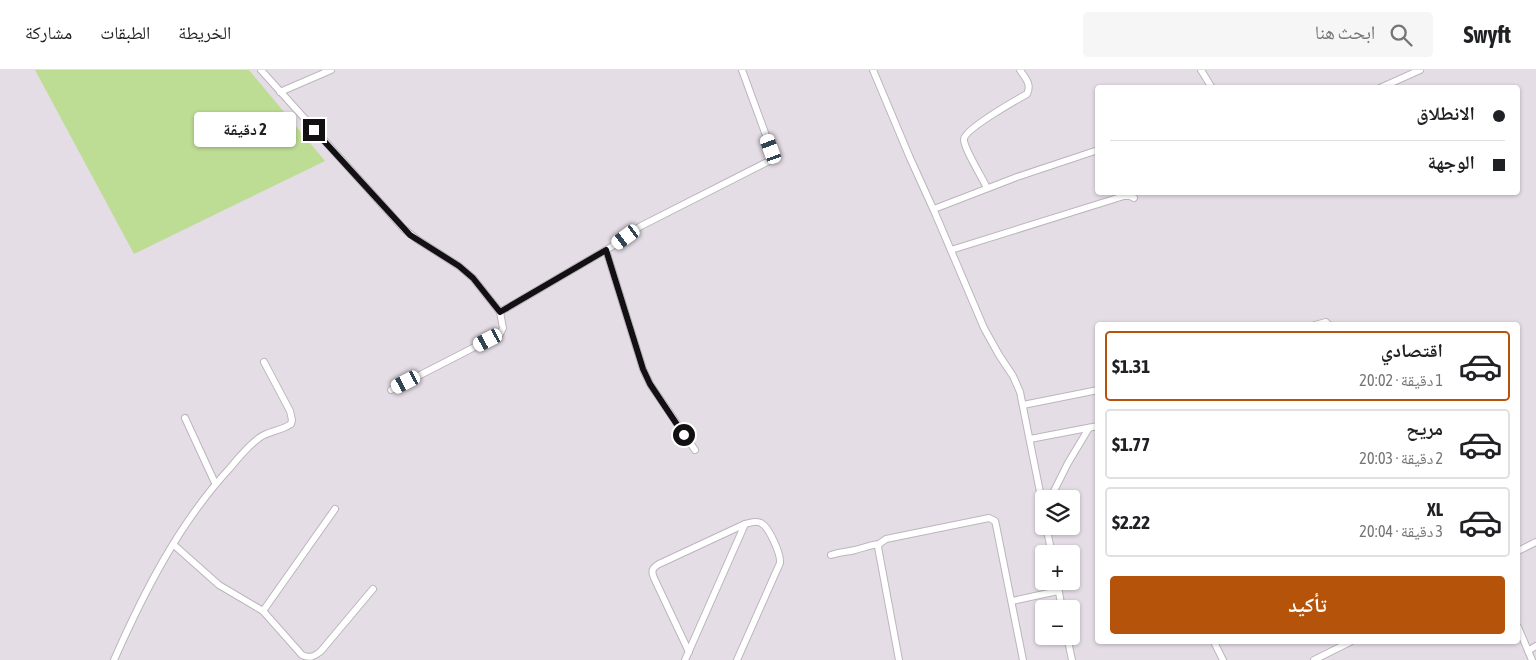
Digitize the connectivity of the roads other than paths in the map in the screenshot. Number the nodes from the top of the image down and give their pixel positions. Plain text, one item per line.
1 (261, 70) edge
2 (330, 70) edge
3 (742, 70) edge
4 (873, 70) edge
5 (1020, 70) edge
6 (1201, 70) edge
7 (1420, 70) edge
8 (1210, 85) edge
9 (1387, 85) edge
10 (280, 92) junction
11 (1095, 151) edge
12 (987, 188) junction
13 (1134, 198) dead end
14 (934, 209) junction
15 (606, 250) junction
16 (951, 250) junction
17 (500, 312) junction
18 (264, 362) dead end
19 (392, 390) dead end
20 (1095, 391) edge
21 (1023, 405) junction
22 (185, 418) dead end
23 (1095, 427) edge
24 (1089, 428) junction
25 (1030, 439) junction
26 (694, 450) dead end
27 (215, 484) junction
28 (1040, 490) edge
29 (1054, 490) edge
30 (335, 509) dead end
31 (745, 524) junction
32 (1536, 542) edge
33 (879, 544) junction
34 (174, 545) junction
35 (1520, 550) edge
36 (831, 555) dead end
37 (373, 589) dead end
38 (1058, 591) joint
39 (1012, 600) junction
40 (1060, 600) edge
41 (263, 611) junction
42 (1520, 632) edge
43 (1215, 644) edge
44 (1346, 644) edge
45 (1069, 645) edge
46 (1536, 646) edge
47 (1528, 651) junction
48 (689, 652) junction
49 (114, 660) edge
50 (685, 660) edge
51 (737, 660) edge
52 (899, 660) edge
53 (1023, 660) edge
54 (1072, 660) edge
55 (1223, 660) edge
56 (1314, 660) edge
57 (1532, 660) edge

1 - 10 street
2 - 10 street
3 - 15 street
4 - 14 street
5 - 12 street
6 - 8 street
7 - 9 street
10 - 17 street
11 - 12 street
12 - 14 street
13 - 16 street
14 - 16 street
15 - 17 street
15 - 26 street
16 - 21 street
17 - 19 street
18 - 27 street
20 - 21 street
21 - 25 street
22 - 27 street
23 - 24 street
24 - 25 street
24 - 29 street
25 - 28 street
27 - 34 street
30 - 41 street
31 - 48 street
31 - 48 street
31 - 51 street
32 - 35 street
33 - 36 street
33 - 39 street
33 - 52 street
34 - 41 street
34 - 49 street
37 - 41 street
38 - 39 street
38 - 40 street
39 - 53 street
42 - 47 street
43 - 55 street
44 - 56 street
45 - 54 street
46 - 47 street
47 - 57 street
48 - 50 street

